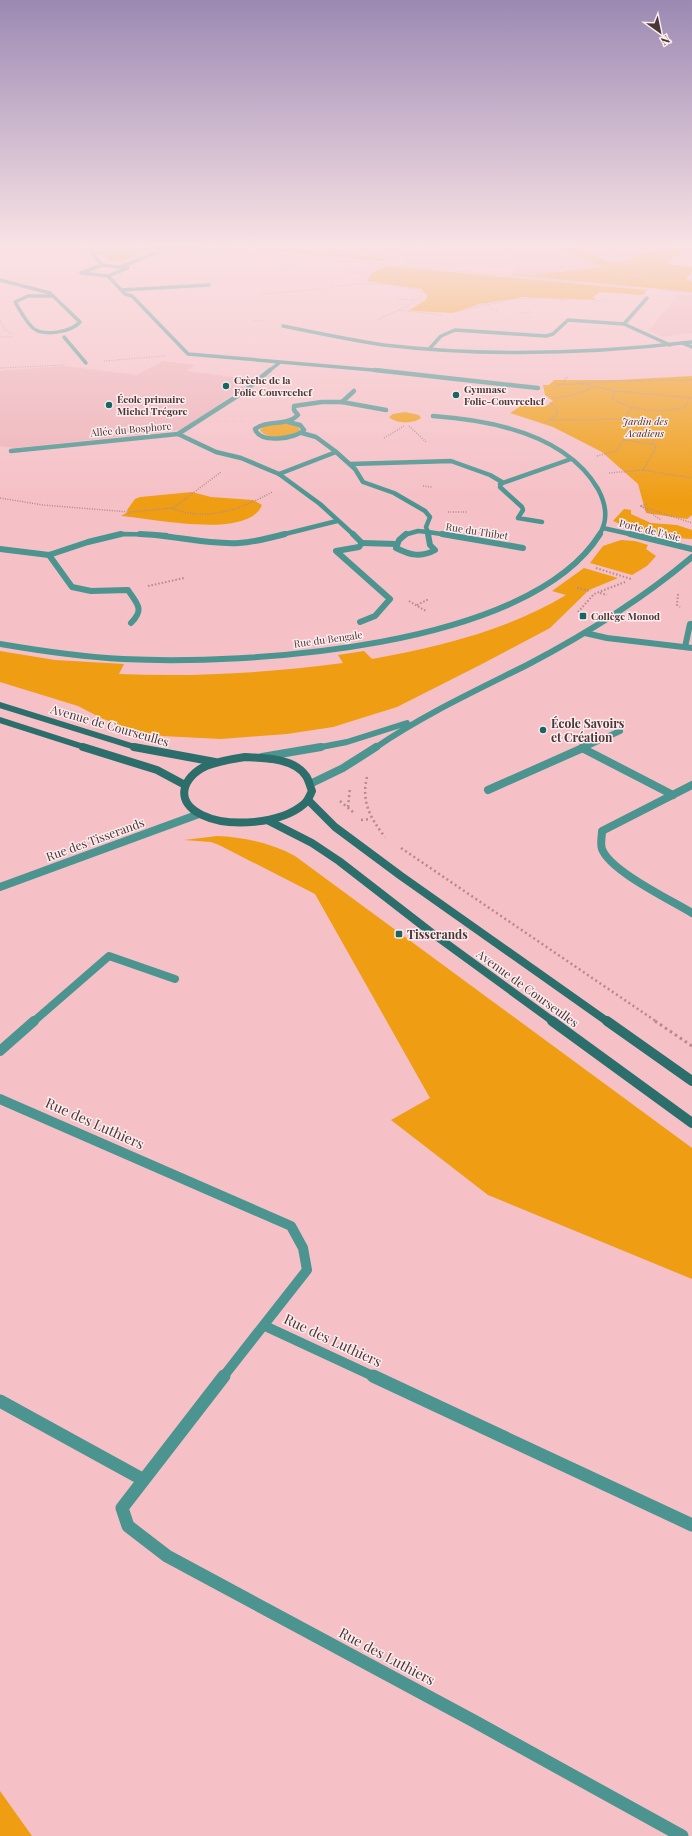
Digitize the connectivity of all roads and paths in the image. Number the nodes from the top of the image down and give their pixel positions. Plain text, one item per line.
1 (5, 330) edge
2 (36, 330) edge
3 (63, 330) edge
4 (165, 330) edge
5 (300, 330) edge
6 (557, 330) edge
7 (636, 330) edge
8 (17, 334) dead end
9 (64, 337) dead end
10 (692, 342) edge
11 (682, 343) junction
12 (670, 345) junction
13 (692, 347) edge
14 (430, 348) junction
15 (188, 354) junction
16 (86, 363) junction
17 (279, 363) junction
18 (0, 368) edge
19 (568, 376) dead end
20 (692, 380) edge
21 (562, 384) dead end
22 (591, 387) junction
23 (538, 388) joint
24 (354, 391) dead end
25 (616, 391) junction
26 (691, 398) edge
27 (546, 399) junction
28 (342, 402) junction
29 (632, 407) junction
30 (386, 410) dead end
31 (433, 416) dead end
32 (624, 419) junction
33 (549, 420) junction
34 (288, 422) junction
35 (404, 426) dead end
36 (409, 426) dead end
37 (520, 432) junction
38 (630, 432) junction
39 (302, 433) junction
40 (178, 434) junction
41 (384, 438) dead end
42 (624, 440) junction
43 (654, 444) junction
44 (430, 446) dead end
45 (11, 450) dead end
46 (336, 452) junction
47 (603, 455) dead end
48 (241, 458) junction
49 (571, 459) junction
50 (350, 464) junction
51 (643, 470) junction
52 (279, 474) junction
53 (589, 474) junction
54 (677, 476) junction
55 (692, 478) edge
56 (679, 480) dead end
57 (500, 484) junction
58 (295, 486) junction
59 (0, 498) edge
60 (647, 504) dead end
61 (173, 508) junction
62 (129, 512) junction
63 (337, 521) junction
64 (542, 522) dead end
65 (692, 523) edge
66 (603, 528) junction
67 (428, 532) junction
68 (123, 534) junction
69 (362, 544) junction
70 (397, 544) junction
71 (523, 548) dead end
72 (0, 549) edge
73 (692, 549) edge
74 (49, 555) junction
75 (692, 557) edge
76 (577, 562) junction
77 (184, 578) dead end
78 (632, 580) dead end
79 (605, 589) dead end
80 (128, 590) junction
81 (600, 594) dead end
82 (605, 595) dead end
83 (592, 596) dead end
84 (429, 599) dead end
85 (416, 605) dead end
86 (360, 622) dead end
87 (131, 623) dead end
88 (692, 624) edge
89 (585, 633) junction
90 (0, 644) edge
91 (684, 647) junction
92 (692, 648) edge
93 (0, 705) edge
94 (0, 720) edge
95 (419, 720) junction
96 (620, 731) dead end
97 (582, 748) junction
98 (261, 758) junction
99 (215, 762) junction
100 (368, 773) dead end
101 (310, 784) junction
102 (692, 785) edge
103 (184, 786) junction
104 (684, 789) junction
105 (488, 790) dead end
106 (692, 794) edge
107 (673, 795) junction
108 (308, 800) junction
109 (199, 814) junction
110 (371, 819) junction
111 (362, 820) dead end
112 (269, 821) junction
113 (387, 840) dead end
114 (399, 847) dead end
115 (0, 887) edge
116 (692, 913) edge
117 (175, 979) dead end
118 (692, 1046) edge
119 (0, 1051) edge
120 (692, 1081) edge
121 (0, 1099) edge
122 (692, 1124) edge
123 (265, 1326) junction
124 (0, 1401) edge
125 (142, 1479) junction
126 (692, 1525) edge
127 (682, 1836) edge

1 - 8 path
2 - 3 street
4 - 15 street
5 - 14 street
6 - 14 street
7 - 12 street
9 - 16 street
10 - 11 street
11 - 12 street
11 - 13 street
12 - 14 street
15 - 16 path
15 - 17 street
16 - 18 path
17 - 23 street
17 - 40 street, Allée du Bosphore
19 - 21 path
20 - 22 path
22 - 25 path
22 - 27 path
23 - 27 path
24 - 28 street
25 - 26 path
25 - 29 path
26 - 29 path
27 - 33 path
28 - 30 street
28 - 34 street
29 - 32 path
31 - 37 street
32 - 33 path
32 - 38 path
33 - 37 path
34 - 39 street, Rue du Thibet
34 - 39 street
35 - 41 path
36 - 44 path
37 - 49 street
38 - 42 path
38 - 43 path
39 - 46 street, Rue du Thibet
40 - 45 street, Allée du Bosphore
40 - 48 street
42 - 43 path
42 - 47 path
43 - 51 path
46 - 50 street, Rue du Thibet
46 - 52 street
48 - 52 street
48 - 61 path
49 - 53 street
49 - 57 street
50 - 57 street
50 - 67 street, Rue du Thibet
51 - 53 path
51 - 54 path
52 - 58 street
53 - 66 street, Rue du Bengale
54 - 55 path
54 - 56 path
57 - 64 street
58 - 61 path
58 - 63 street
59 - 62 path
60 - 65 path
61 - 62 path
62 - 68 path
63 - 68 street
63 - 69 street
66 - 73 street, Porte de l'Asie
66 - 76 street, Rue du Bengale
67 - 70 street, Rue du Thibet
67 - 70 street, Rue du Thibet
67 - 71 street, Rue du Thibet
68 - 74 street
69 - 70 street
69 - 86 street
72 - 74 street
74 - 80 street
75 - 89 street
76 - 78 path
76 - 90 street, Rue du Bengale
77 - 80 path
79 - 83 path
80 - 87 street
81 - 82 path
84 - 85 path
88 - 91 street
89 - 91 street
89 - 95 street
91 - 92 street
93 - 99 main road, Avenue de Courseulles
94 - 103 main road
95 - 98 street
95 - 101 street
96 - 97 street
97 - 105 street
97 - 107 street
98 - 99 main road, Avenue de Courseulles
98 - 101 main road, Avenue de Courseulles
99 - 103 main road, Avenue de Courseulles
100 - 110 path
101 - 108 main road
102 - 104 street
103 - 109 main road
104 - 106 street
104 - 107 street
107 - 116 street
108 - 112 main road
108 - 120 main road, Avenue de Courseulles
109 - 112 main road
109 - 115 street, Rue des Tisserands
110 - 111 path
110 - 113 path
112 - 122 main road, Avenue de Courseulles
114 - 118 path
117 - 119 street
121 - 123 street, Rue des Luthiers
123 - 125 street, Rue des Luthiers
123 - 126 street, Rue des Luthiers
124 - 125 street
125 - 127 street, Rue des Luthiers

